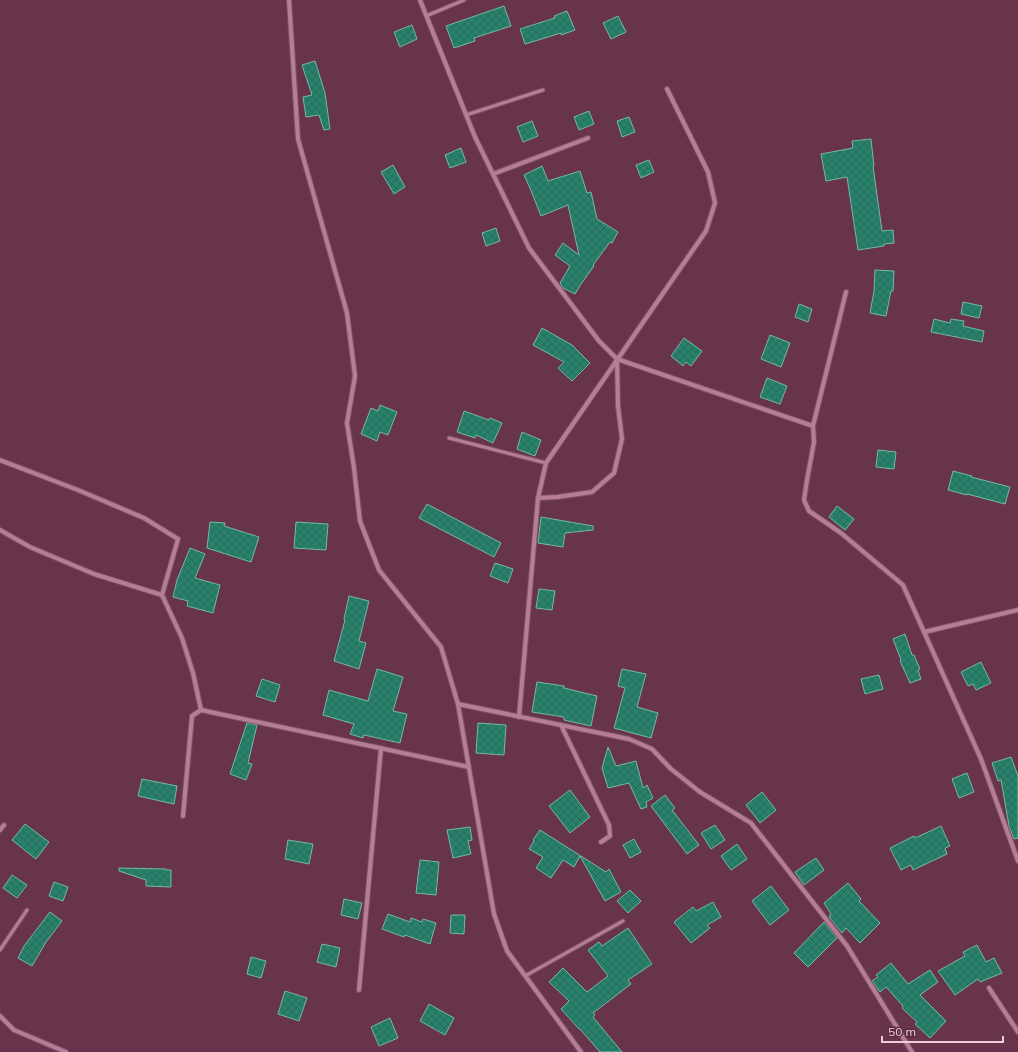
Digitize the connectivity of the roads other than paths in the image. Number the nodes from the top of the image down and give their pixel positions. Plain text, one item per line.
1 (289, 0) edge
2 (420, 0) edge
3 (464, 0) edge
4 (426, 16) junction
5 (668, 89) dead end
6 (543, 90) dead end
7 (466, 115) junction
8 (588, 138) dead end
9 (493, 174) junction
10 (846, 292) dead end
11 (617, 359) junction
12 (813, 426) junction
13 (449, 438) dead end
14 (0, 460) edge
15 (546, 462) junction
16 (538, 498) junction
17 (0, 530) edge
18 (162, 594) junction
19 (1018, 610) edge
20 (924, 632) junction
21 (458, 704) junction
22 (201, 710) junction
23 (519, 717) junction
24 (561, 725) junction
25 (381, 748) junction
26 (469, 767) junction
27 (183, 816) dead end
28 (4, 825) dead end
29 (0, 830) edge
30 (601, 842) dead end
31 (1018, 861) edge
32 (27, 910) dead end
33 (623, 921) dead end
34 (0, 950) edge
35 (524, 976) junction
36 (989, 988) dead end
37 (359, 990) dead end
38 (0, 1016) edge
39 (1018, 1032) edge
40 (66, 1052) edge
41 (581, 1052) edge
42 (912, 1052) edge

1 - 21 street
2 - 4 street
3 - 4 lane
4 - 7 street
5 - 11 street
6 - 7 lane
7 - 9 street
8 - 9 street
9 - 11 street
10 - 12 street
11 - 12 street
11 - 15 street
11 - 16 street
12 - 20 street
13 - 15 lane
14 - 18 street
15 - 16 street
16 - 23 street
17 - 18 street
18 - 22 street
19 - 20 street
20 - 31 street
21 - 23 street
21 - 26 street
22 - 25 street
22 - 27 street
23 - 24 street
24 - 30 street
24 - 42 street
25 - 26 street
25 - 37 street
26 - 35 street
28 - 29 street
32 - 34 lane
33 - 35 lane
35 - 41 street
36 - 39 street
38 - 40 street

